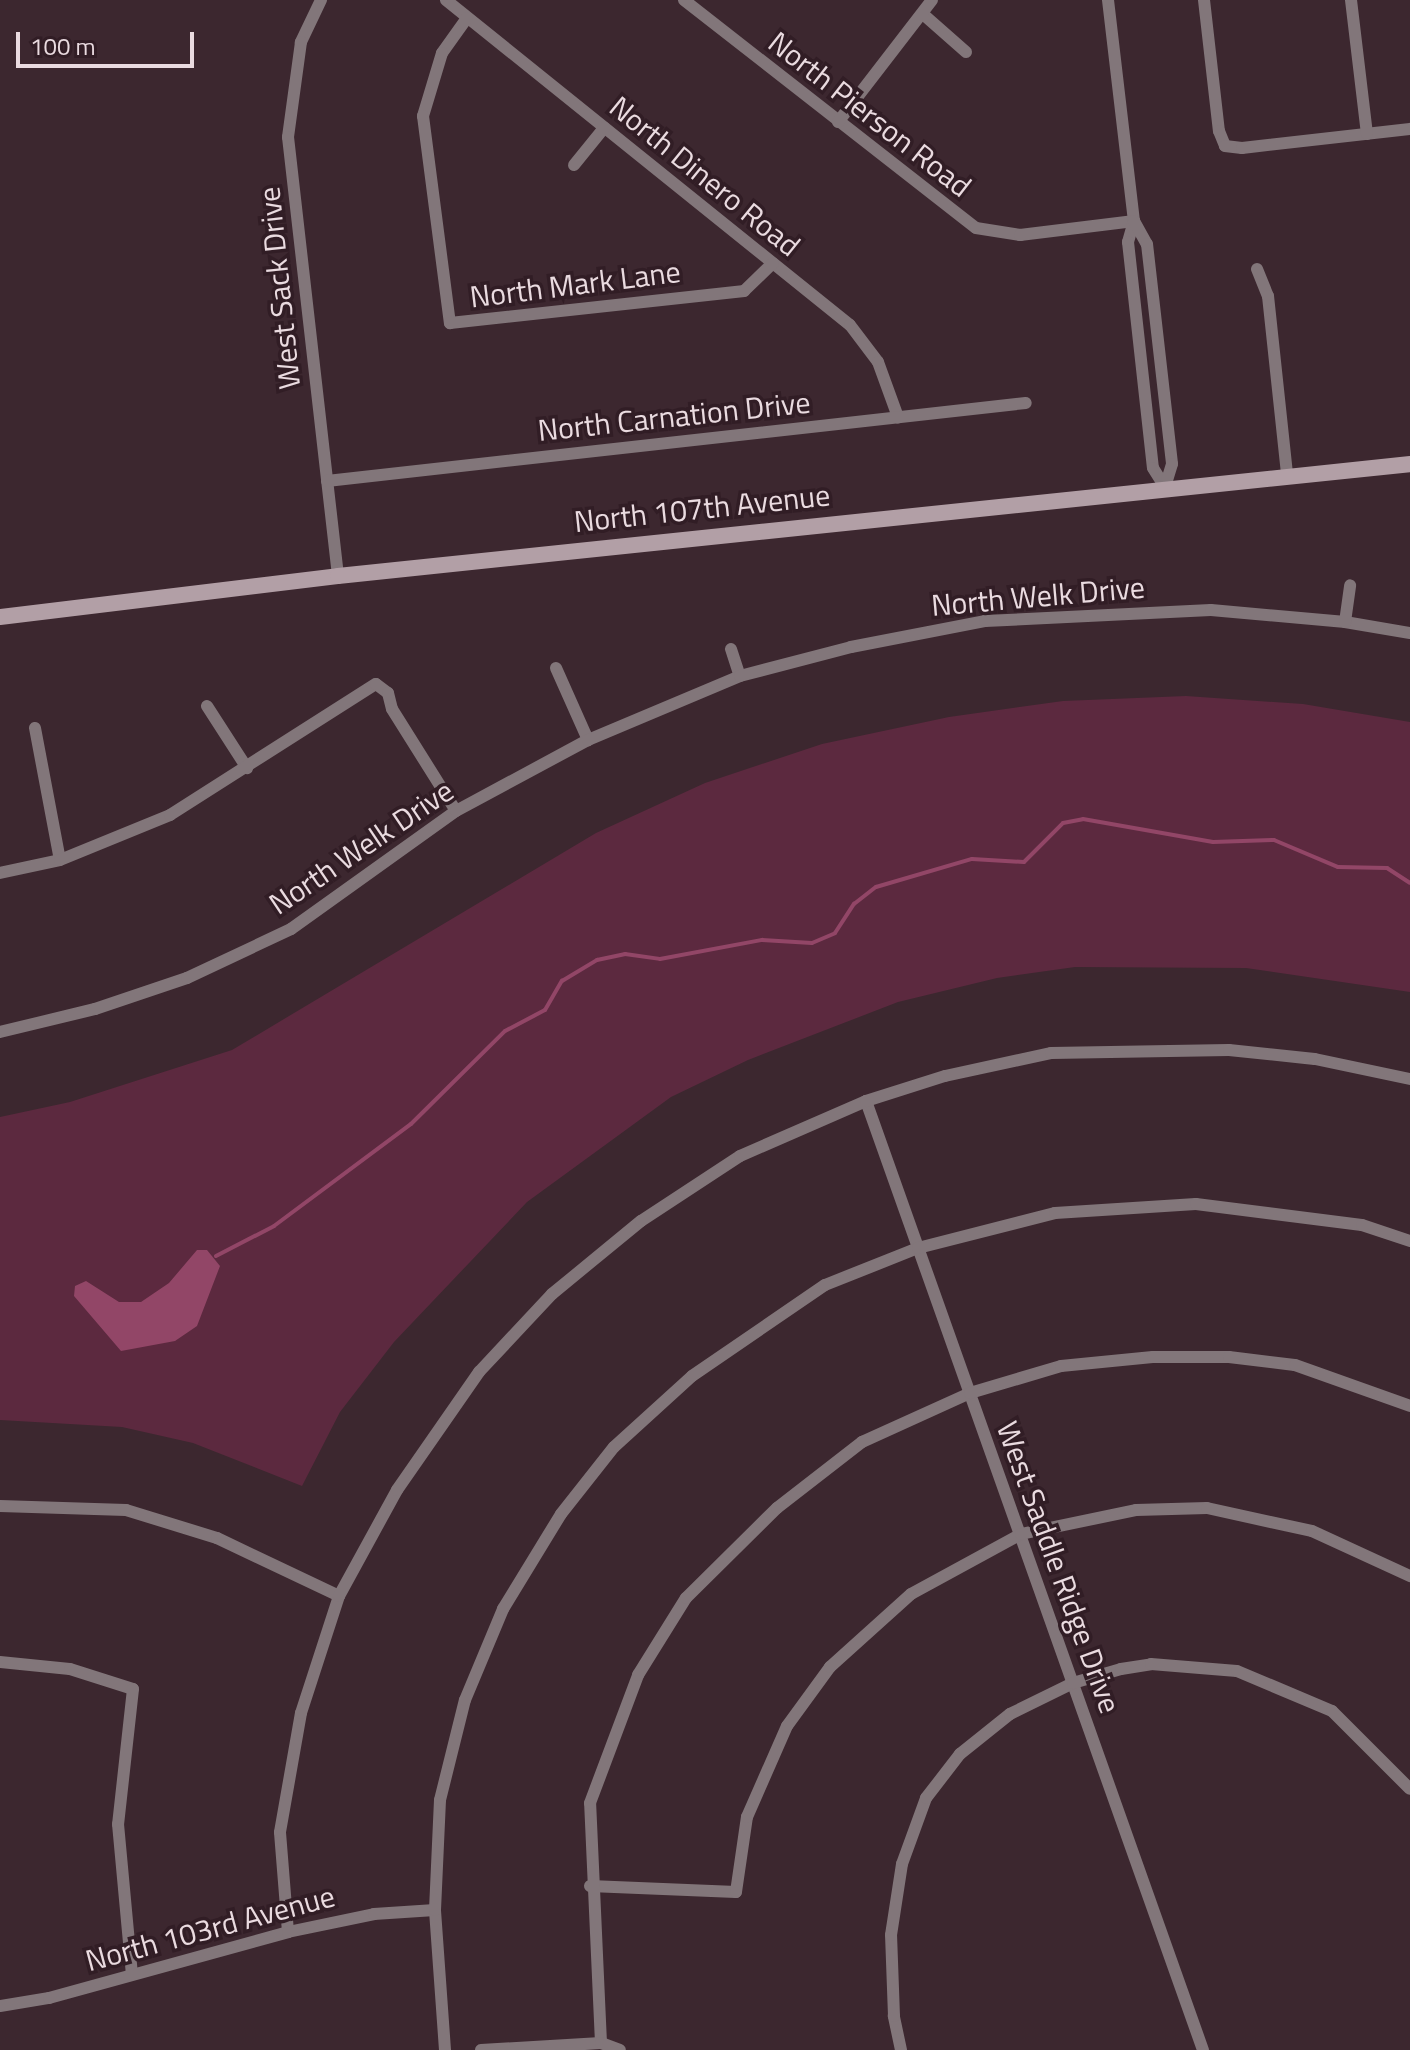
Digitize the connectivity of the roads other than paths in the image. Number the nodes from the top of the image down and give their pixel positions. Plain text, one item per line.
1 (321, 0) edge
2 (446, 0) edge
3 (684, 0) edge
4 (932, 0) edge
5 (1108, 0) edge
6 (1204, 0) edge
7 (1351, 0) edge
8 (924, 15) junction
9 (467, 18) junction
10 (966, 52) dead end
11 (838, 122) junction
12 (604, 128) junction
13 (1410, 129) edge
14 (1367, 134) junction
15 (574, 165) dead end
16 (1134, 221) junction
17 (773, 263) junction
18 (1257, 269) dead end
19 (1026, 403) dead end
20 (898, 417) junction
21 (1410, 464) edge
22 (1287, 475) junction
23 (327, 481) junction
24 (1165, 487) junction
25 (338, 576) junction
26 (1350, 585) dead end
27 (0, 617) edge
28 (1345, 622) junction
29 (1410, 633) edge
30 (731, 649) dead end
31 (556, 668) dead end
32 (740, 676) junction
33 (207, 706) dead end
34 (35, 728) dead end
35 (588, 740) junction
36 (247, 768) junction
37 (456, 811) junction
38 (60, 860) junction
39 (0, 873) edge
40 (0, 1032) edge
41 (1410, 1079) edge
42 (866, 1101) junction
43 (1410, 1241) edge
44 (918, 1248) junction
45 (970, 1393) junction
46 (1410, 1406) edge
47 (0, 1506) edge
48 (1021, 1534) junction
49 (1410, 1576) edge
50 (339, 1596) junction
51 (0, 1662) edge
52 (1073, 1683) junction
53 (1410, 1789) edge
54 (590, 1886) junction
55 (435, 1910) junction
56 (288, 1932) junction
57 (132, 1974) junction
58 (0, 2006) edge
59 (601, 2043) junction
60 (445, 2050) edge
61 (481, 2050) edge
62 (620, 2050) edge
63 (901, 2050) edge
64 (1203, 2050) edge

1 - 23 street, West Sack Drive
2 - 9 street, North Dinero Road
3 - 11 street, North Pierson Road
4 - 8 street
5 - 16 street
6 - 14 street
7 - 14 street
8 - 10 street
8 - 11 street
9 - 12 street, North Dinero Road
9 - 17 street, North Mark Lane
11 - 16 street, North Pierson Road
12 - 15 street
12 - 17 street, North Dinero Road
13 - 14 street
16 - 24 street
16 - 24 street
17 - 20 street, North Dinero Road
18 - 22 street
19 - 20 street, North Carnation Drive
20 - 23 street, North Carnation Drive
21 - 22 main road, North 107th Avenue
22 - 24 main road, North 107th Avenue
23 - 25 street, West Sack Drive
24 - 25 main road, North 107th Avenue
25 - 27 main road, North 107th Avenue
26 - 28 street
28 - 29 street, North Welk Drive
28 - 32 street, North Welk Drive
30 - 32 street
31 - 35 street
32 - 35 street, North Welk Drive
33 - 36 street
34 - 38 street
35 - 37 street, North Welk Drive
36 - 37 street
36 - 38 street
37 - 40 street, North Welk Drive
38 - 39 street
41 - 42 street
42 - 44 street, West Saddle Ridge Drive
42 - 50 street
43 - 44 street
44 - 45 street, West Saddle Ridge Drive
44 - 55 street
45 - 46 street
45 - 48 street, West Saddle Ridge Drive
45 - 54 street
47 - 50 street
48 - 49 street
48 - 52 street, West Saddle Ridge Drive
48 - 54 street
50 - 56 street
51 - 57 street
52 - 53 street
52 - 63 street
52 - 64 street, West Saddle Ridge Drive
54 - 59 street
55 - 56 street, North 103rd Avenue
55 - 60 street
56 - 57 street, North 103rd Avenue
57 - 58 street, North 103rd Avenue
59 - 61 street
59 - 62 street

